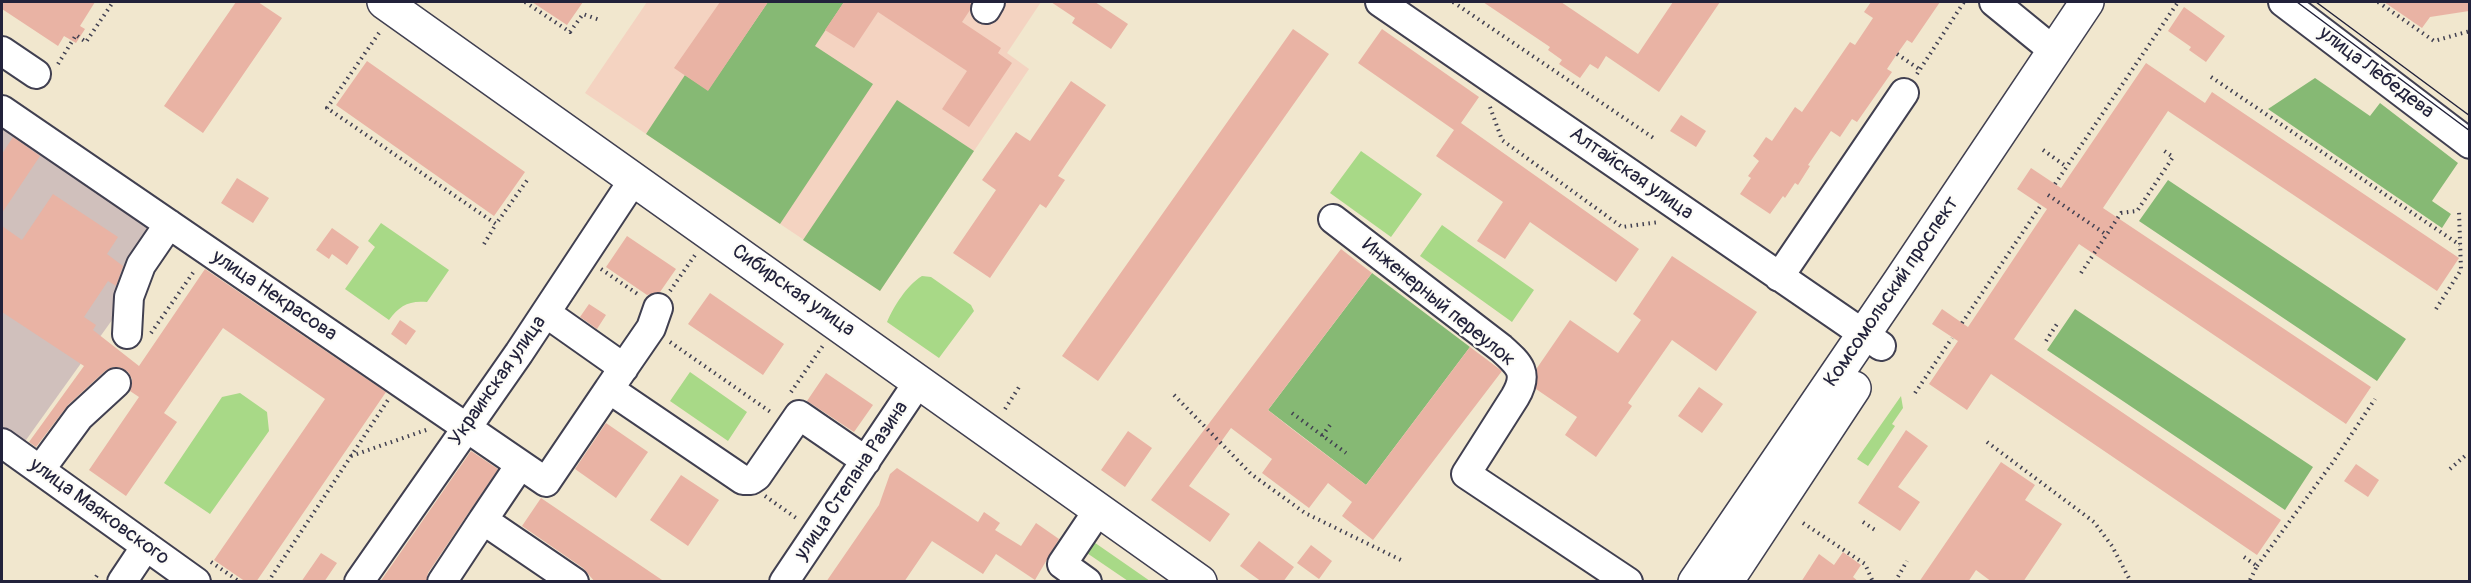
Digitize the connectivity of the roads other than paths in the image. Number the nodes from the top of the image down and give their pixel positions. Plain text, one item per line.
1 (1380, 2) edge
2 (1996, 2) edge
3 (2087, 2) edge
4 (2110, 2) edge
5 (2283, 2) edge
6 (386, 10) edge
7 (2, 51) edge
8 (2054, 51) junction
9 (47, 69) road end
10 (1904, 93) road end
11 (2, 110) edge
12 (2469, 144) edge
13 (634, 179) junction
14 (1333, 219) dead end
15 (169, 224) junction
16 (1779, 277) junction
17 (546, 313) junction
18 (654, 318) road end
19 (127, 334) dead end
20 (1873, 340) junction
21 (617, 379) junction
22 (919, 381) junction
23 (116, 383) dead end
24 (461, 424) junction
25 (2, 443) edge
26 (866, 461) junction
27 (520, 465) junction
28 (39, 470) junction
29 (1099, 509) junction
30 (483, 520) junction
31 (146, 546) junction
32 (200, 569) edge
33 (1056, 573) edge
34 (1181, 576) edge
35 (111, 577) edge
36 (359, 582) edge
37 (442, 582) edge
38 (574, 582) edge
39 (784, 582) edge
40 (1086, 582) edge
41 (1628, 582) edge
42 (1695, 582) edge
43 (1726, 582) edge

1 - 16 street, Алтайская улица
2 - 8 street
3 - 8 main road, Комсомольский проспект
4 - 20 main road, Комсомольский проспект
5 - 12 street, улица Лебедева
6 - 13 main road, Сибирская улица
7 - 9 street
8 - 20 main road, Комсомольский проспект
10 - 16 street
11 - 15 street, улица Некрасова
13 - 17 street, Украинская улица
13 - 22 main road, Сибирская улица
14 - 41 street, Инженерный переулок
15 - 19 street
15 - 24 street, улица Некрасова
16 - 20 street, Алтайская улица
17 - 21 street
17 - 24 street, Украинская улица
18 - 21 street
20 - 42 main road, Комсомольский проспект
20 - 43 main road, Комсомольский проспект
21 - 26 street
21 - 27 street, улица Некрасова
22 - 26 street, улица Степана Разина
22 - 29 main road, Сибирская улица
23 - 28 street
24 - 27 street, улица Некрасова
24 - 36 street, Украинская улица
25 - 28 street, улица Маяковского
26 - 39 street, улица Степана Разина
27 - 30 street
28 - 31 street, улица Маяковского
29 - 33 street
29 - 34 main road, Сибирская улица
30 - 37 street
30 - 38 street
31 - 32 street, улица Маяковского
31 - 35 street
33 - 40 street

